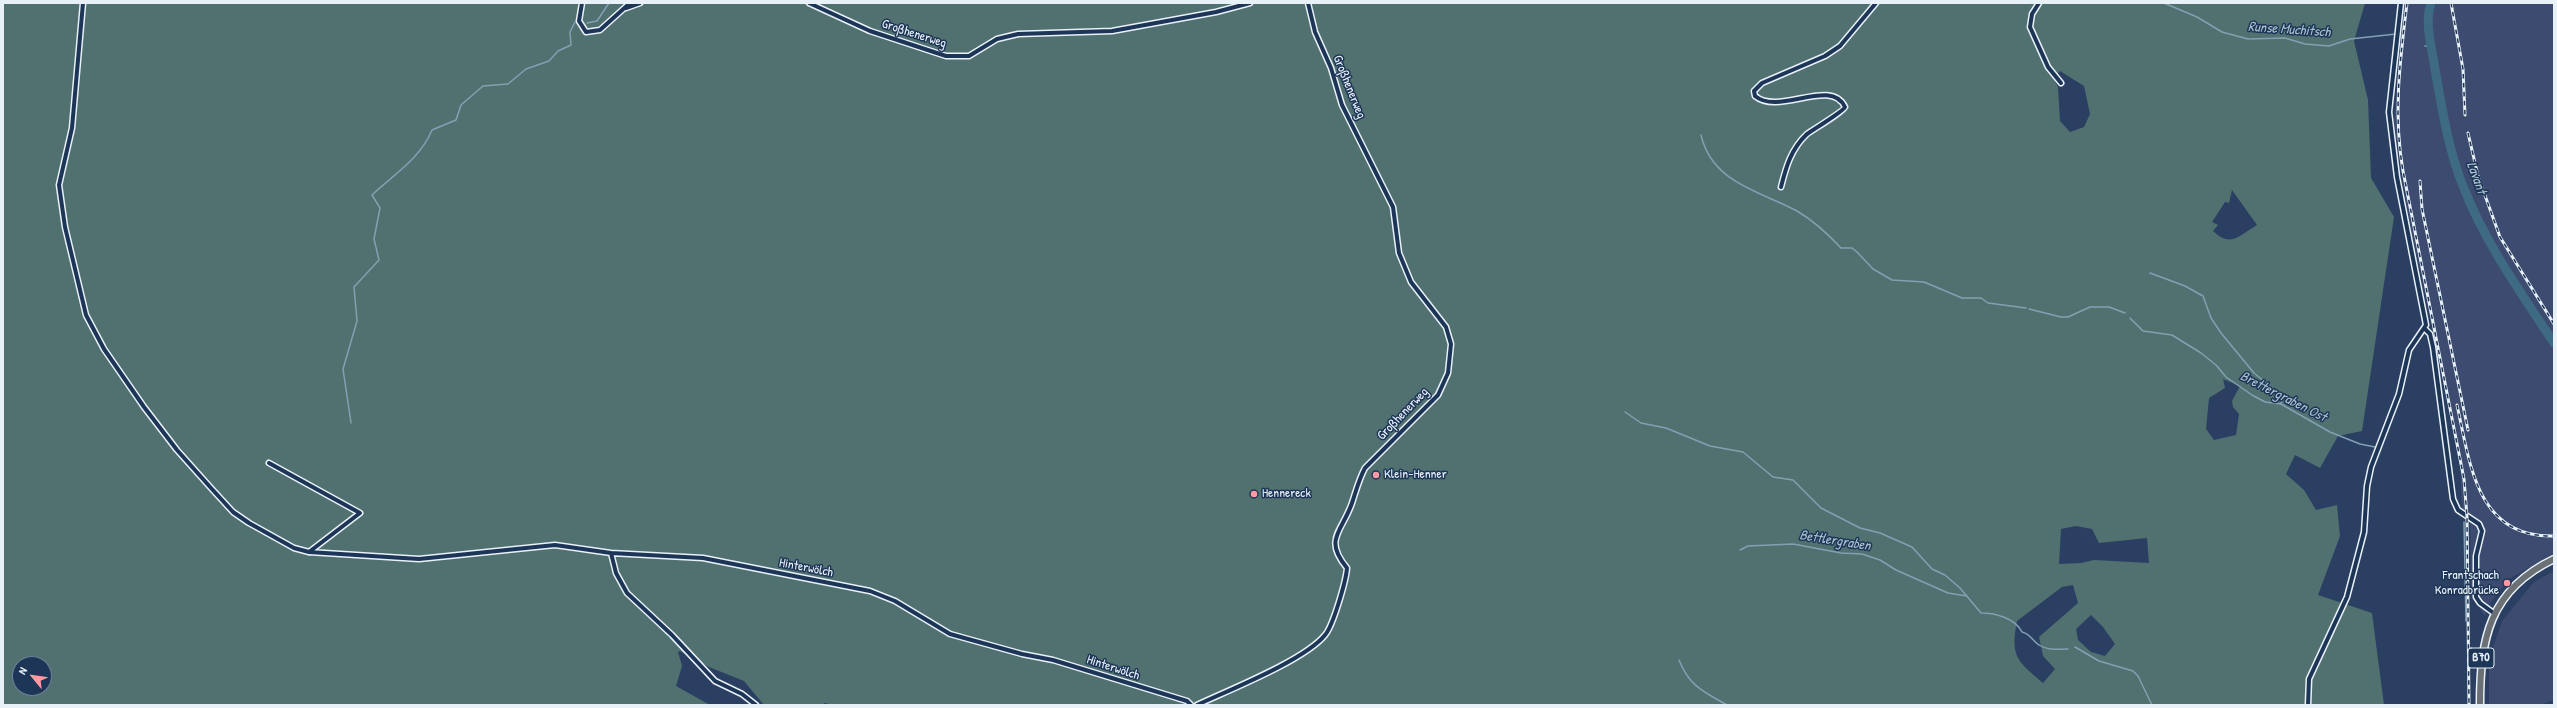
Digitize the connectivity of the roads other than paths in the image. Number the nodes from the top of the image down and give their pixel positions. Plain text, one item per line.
1 (82, 3) edge
2 (582, 3) edge
3 (630, 3) edge
4 (640, 3) edge
5 (810, 3) edge
6 (1250, 3) edge
7 (1308, 3) edge
8 (1876, 3) edge
9 (2039, 3) edge
10 (2401, 3) edge
11 (624, 9) junction
12 (2061, 82) dead end
13 (1782, 187) dead end
14 (2425, 329) junction
15 (269, 463) dead end
16 (309, 552) junction
17 (611, 552) junction
18 (2554, 559) edge
19 (2495, 614) junction
20 (756, 705) edge
21 (1191, 705) edge
22 (1197, 705) edge
23 (2308, 705) edge
24 (2480, 705) edge

1 - 16 street, Hinterwölch
2 - 11 street
3 - 11 street
4 - 11 street
5 - 6 street, Großhenerweg
7 - 22 street, Großhenerweg
8 - 13 street
9 - 12 street
10 - 14 street
14 - 19 street
14 - 23 street
15 - 16 street
16 - 17 street, Hinterwölch
17 - 20 street
17 - 21 street, Hinterwölch
18 - 19 main road, B70
19 - 24 main road, B70

